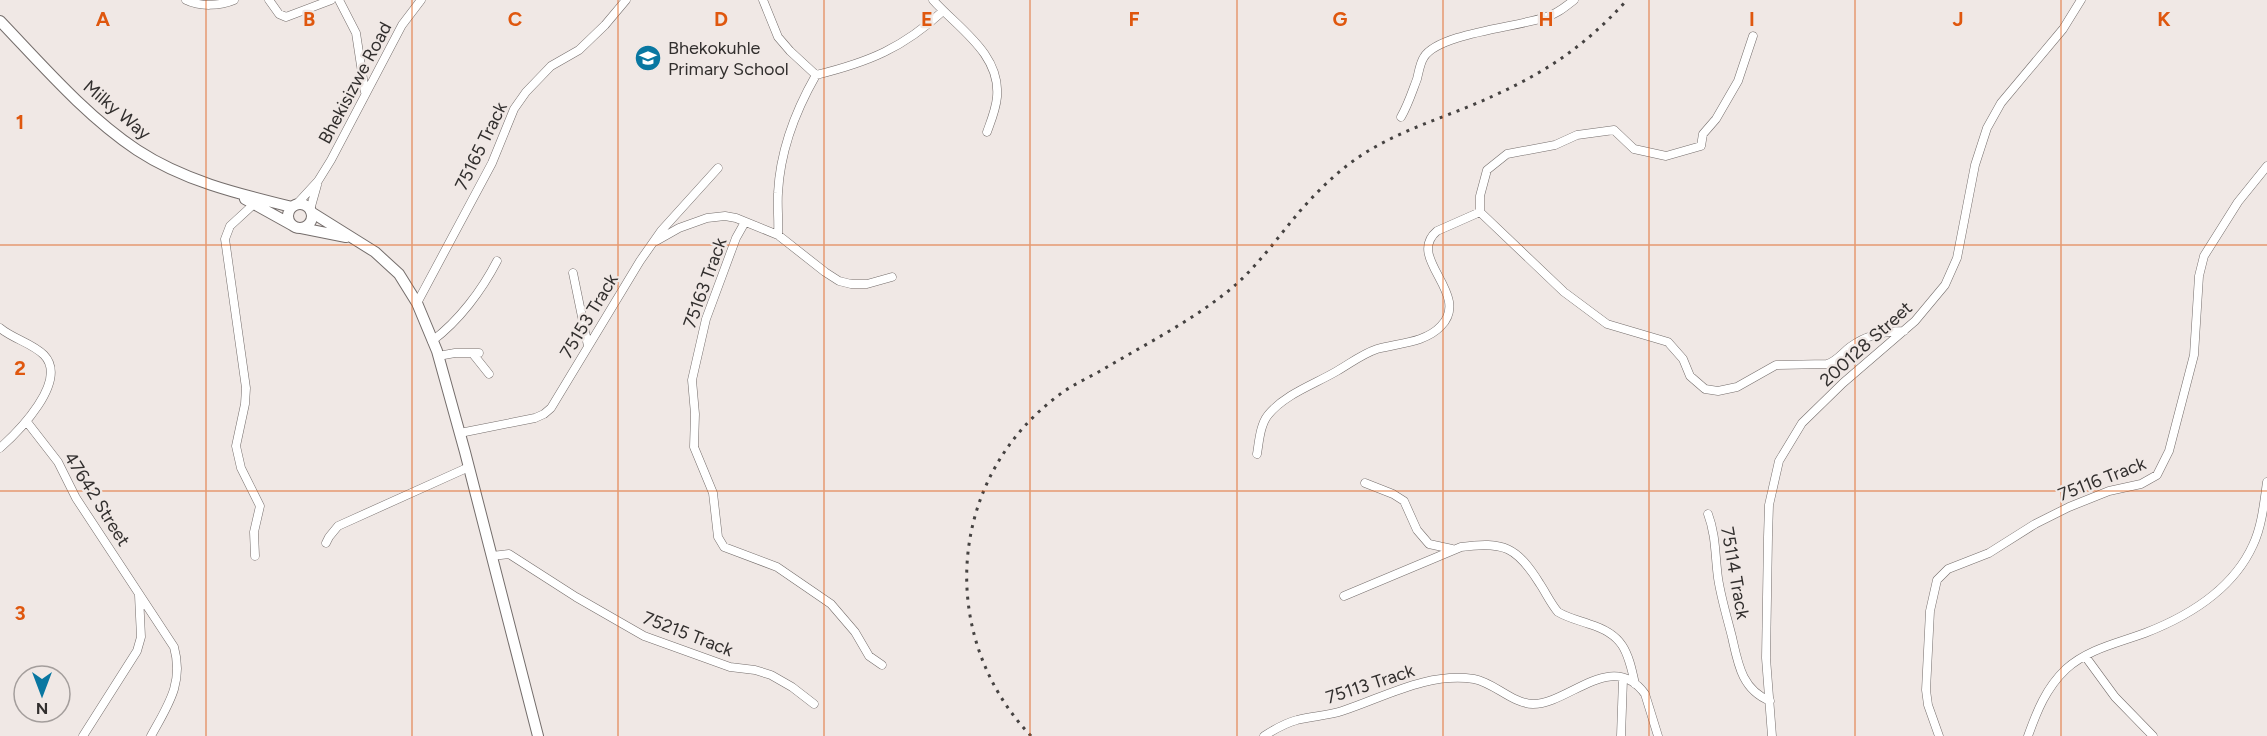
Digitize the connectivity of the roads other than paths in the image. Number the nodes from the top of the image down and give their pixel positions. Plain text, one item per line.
1 (186, 0) edge
2 (234, 0) edge
3 (269, 0) edge
4 (331, 0) edge
5 (339, 0) edge
6 (421, 0) edge
7 (626, 0) edge
8 (763, 0) edge
9 (933, 0) edge
10 (1574, 0) edge
11 (2081, 0) edge
12 (943, 11) junction
13 (0, 21) edge
14 (1754, 36) dead end
15 (816, 75) junction
16 (366, 93) junction
17 (1401, 117) dead end
18 (987, 132) dead end
19 (2267, 166) edge
20 (718, 168) dead end
21 (318, 181) junction
22 (234, 193) junction
23 (254, 204) junction
24 (294, 206) junction
25 (310, 211) junction
26 (1480, 212) junction
27 (746, 222) junction
28 (296, 227) junction
29 (778, 235) junction
30 (349, 237) junction
31 (652, 244) junction
32 (497, 261) dead end
33 (573, 273) dead end
34 (892, 277) dead end
35 (417, 303) junction
36 (0, 328) edge
37 (1904, 331) junction
38 (432, 341) junction
39 (588, 346) junction
40 (438, 356) junction
41 (489, 374) dead end
42 (27, 422) junction
43 (460, 433) junction
44 (0, 448) edge
45 (1257, 454) dead end
46 (469, 467) junction
47 (2267, 482) edge
48 (1365, 483) dead end
49 (1708, 514) dead end
50 (326, 543) dead end
51 (1454, 549) junction
52 (492, 555) junction
53 (255, 556) dead end
54 (139, 593) junction
55 (1344, 596) dead end
56 (2085, 656) junction
57 (882, 665) dead end
58 (1623, 679) junction
59 (1635, 684) junction
60 (1770, 701) junction
61 (813, 704) dead end
62 (535, 734) edge
63 (83, 736) edge
64 (152, 736) edge
65 (1264, 736) edge
66 (1621, 736) edge
67 (1658, 736) edge
68 (1772, 736) edge
69 (1939, 736) edge
70 (2028, 736) edge
71 (2153, 736) edge

1 - 2 street
3 - 4 street
5 - 16 street
6 - 16 street, Bhekisizwe Road
7 - 35 street, 75165 Track
8 - 15 street
9 - 12 street
10 - 17 street
11 - 37 street, 200128 Street
12 - 15 street
12 - 18 street
13 - 22 street, Milky Way
14 - 26 street
15 - 29 street
16 - 21 street, Bhekisizwe Road
19 - 69 street, 75116 Track
20 - 31 street, 75153 Track
21 - 24 street, Bhekisizwe Road
21 - 25 street, Bhekisizwe Road
22 - 23 street, Milky Way
22 - 24 street, Milky Way
23 - 28 street, Milky Way
23 - 53 street
24 - 25 street
24 - 28 street
25 - 28 street
25 - 30 street, Milky Way
26 - 37 street
26 - 45 street
27 - 29 street
27 - 31 street, 75163 Track
27 - 57 street, 75163 Track
28 - 30 street, Milky Way
29 - 34 street
30 - 35 street, Milky Way
31 - 39 street, 75153 Track
32 - 38 street
33 - 39 street
35 - 38 street, Milky Way
36 - 42 street
37 - 60 street, 200128 Street
38 - 40 street, Milky Way
39 - 43 street, 75153 Track
40 - 41 street
40 - 43 street, Milky Way
42 - 44 street
42 - 54 street, 47642 Street
43 - 46 street, Milky Way
46 - 50 street
46 - 52 street, Milky Way
47 - 56 street
48 - 51 street
49 - 60 street, 75114 Track
51 - 55 street
51 - 59 street
52 - 61 street, 75215 Track
52 - 62 street, Milky Way
54 - 63 street
54 - 64 street, 47642 Street
56 - 70 street
56 - 71 street
58 - 59 street, 75113 Track
58 - 65 street, 75113 Track
58 - 66 street
59 - 67 street
60 - 68 street, 200128 Street

